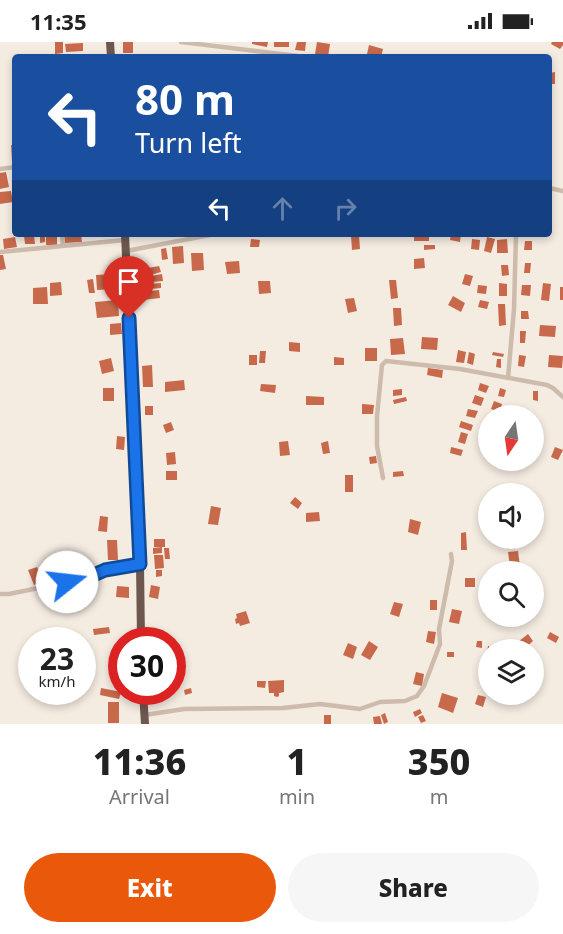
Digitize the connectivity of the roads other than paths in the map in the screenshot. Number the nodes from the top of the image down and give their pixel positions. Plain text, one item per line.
1 (181, 42) edge
2 (281, 54) edge
3 (62, 237) edge
4 (125, 237) edge
5 (199, 237) edge
6 (516, 237) edge
7 (63, 246) junction
8 (126, 251) junction
9 (0, 252) edge
10 (507, 378) junction
11 (563, 398) edge
12 (383, 478) dead end
13 (451, 554) dead end
14 (140, 564) junction
15 (0, 594) edge
16 (141, 627) edge
17 (145, 719) edge

1 - 2 street
3 - 7 street
4 - 7 street
4 - 8 highway
5 - 8 street
6 - 10 street
7 - 9 street
8 - 14 highway
10 - 11 street
10 - 12 street
13 - 17 street
14 - 15 street
14 - 16 highway

